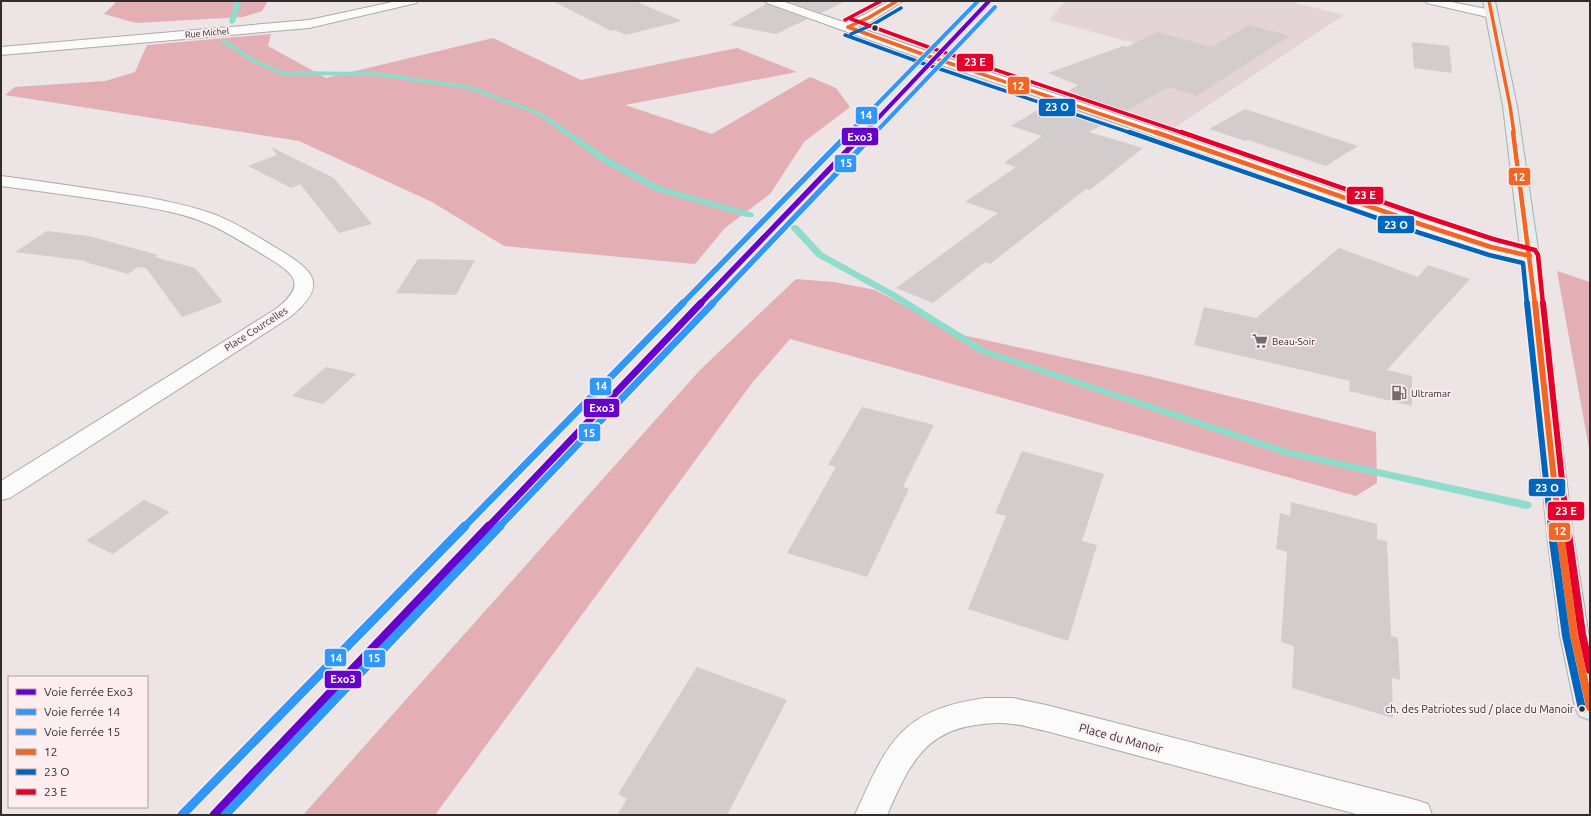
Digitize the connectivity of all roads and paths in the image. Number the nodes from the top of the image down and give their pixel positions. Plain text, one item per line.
1 (412, 1) edge
2 (771, 1) edge
3 (897, 1) edge
4 (1431, 1) edge
5 (1491, 7) edge
6 (848, 27) junction
7 (1, 51) edge
8 (1, 181) edge
9 (1530, 256) junction
10 (1, 492) edge
11 (1590, 707) edge
12 (871, 815) edge
13 (1416, 815) edge

1 - 7 street, Rue Michel
2 - 6 street
3 - 6 street
4 - 5 street
5 - 9 main road
6 - 9 street
8 - 10 street, Place Courcelles
9 - 11 main road
12 - 13 street, Place du Manoir

